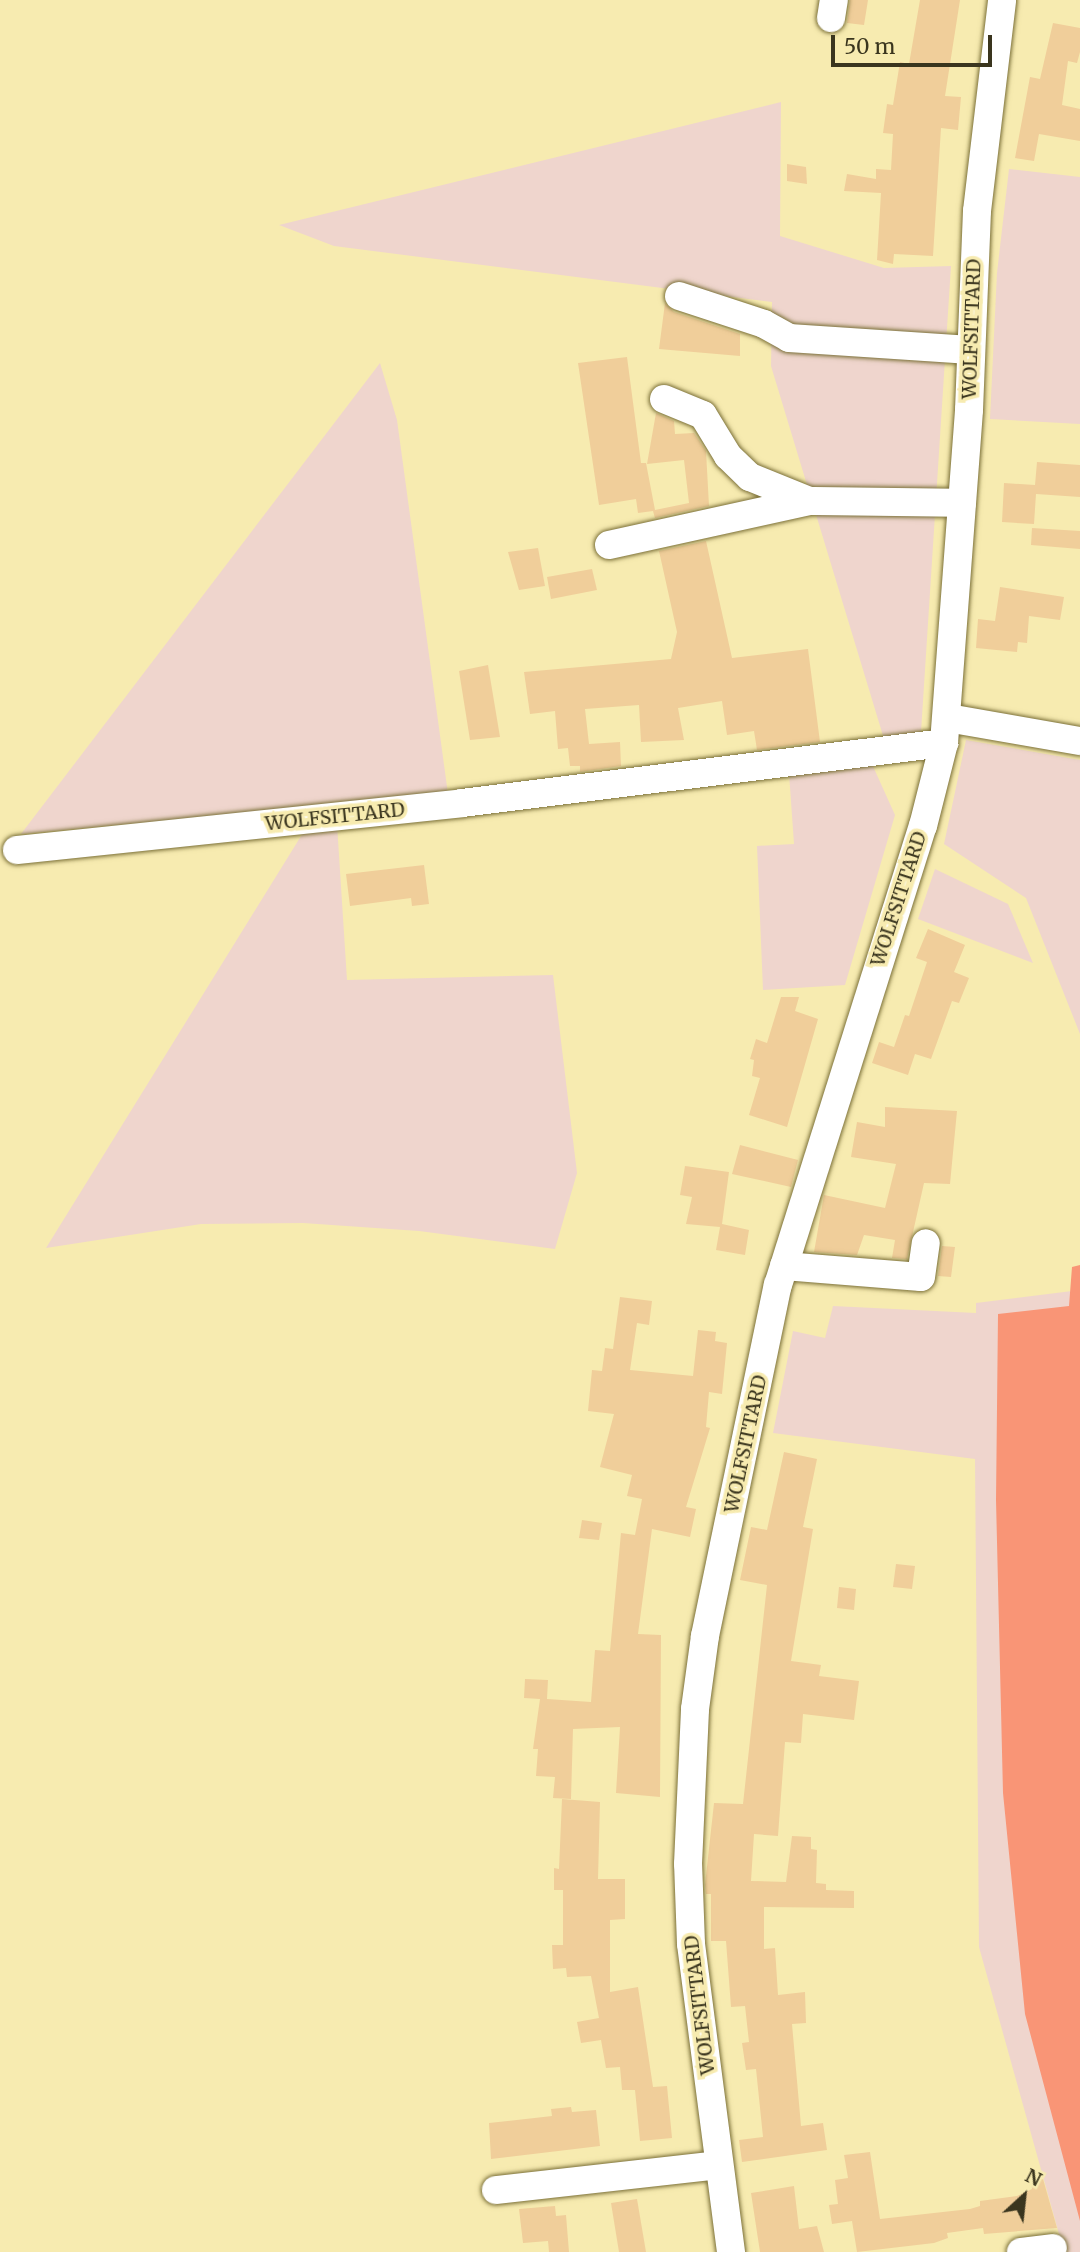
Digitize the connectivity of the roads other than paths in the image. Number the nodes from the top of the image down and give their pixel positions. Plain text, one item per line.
1 (1002, 0) edge
2 (678, 296) dead end
3 (971, 350) junction
4 (664, 399) dead end
5 (809, 501) junction
6 (962, 503) junction
7 (609, 545) dead end
8 (946, 730) junction
9 (1080, 741) edge
10 (17, 850) dead end
11 (926, 1243) dead end
12 (784, 1266) junction
13 (719, 2165) junction
14 (496, 2190) dead end
15 (1053, 2248) dead end
16 (731, 2252) edge
17 (1021, 2252) edge

1 - 3 street, WOLFSITTARD
2 - 3 street
3 - 6 street, WOLFSITTARD
4 - 5 street
5 - 6 street
5 - 7 street
6 - 8 street, WOLFSITTARD
8 - 9 street
8 - 10 street, WOLFSITTARD
8 - 12 street, WOLFSITTARD
11 - 12 street
12 - 13 street, WOLFSITTARD
13 - 14 street
13 - 16 street, WOLFSITTARD
15 - 17 street

